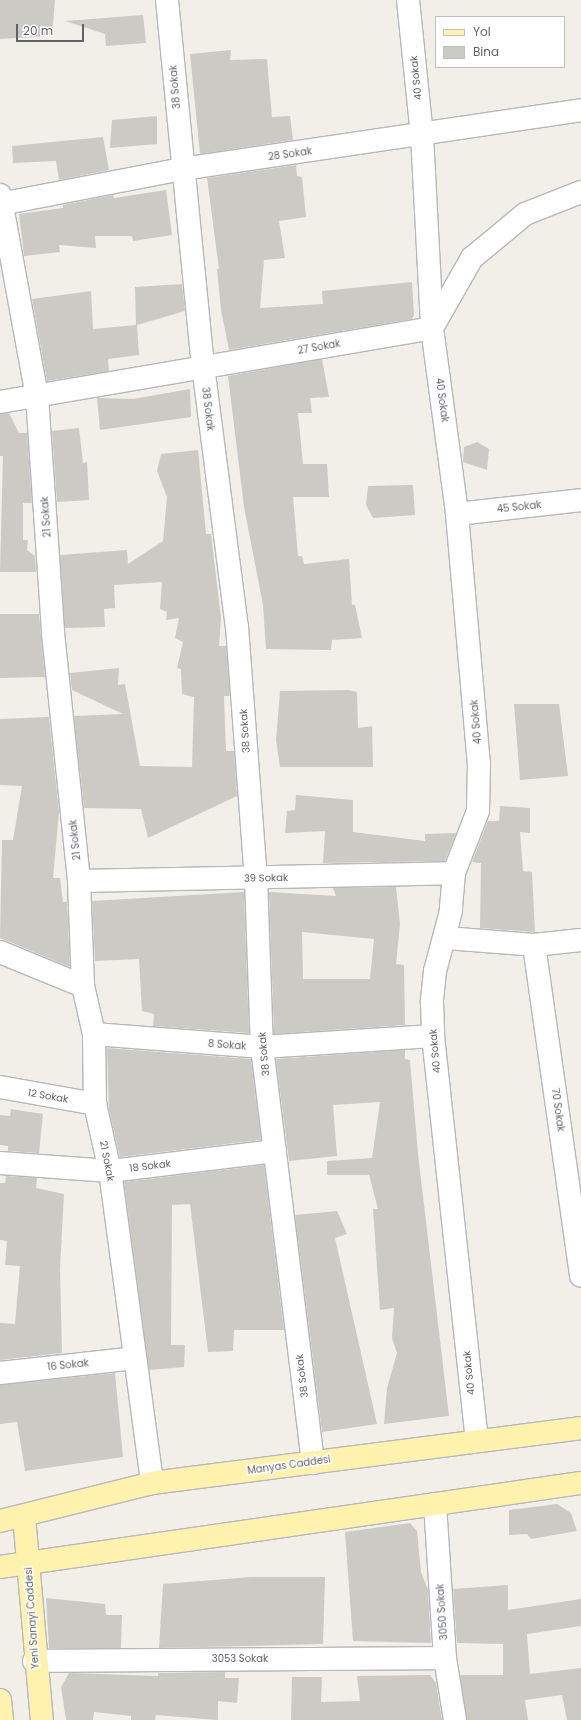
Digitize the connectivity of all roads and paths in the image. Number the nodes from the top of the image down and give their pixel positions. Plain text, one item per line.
1 (167, 0) edge
2 (408, 0) edge
3 (581, 110) edge
4 (422, 135) junction
5 (182, 169) junction
6 (581, 192) edge
7 (0, 201) edge
8 (432, 328) junction
9 (203, 366) junction
10 (38, 396) junction
11 (0, 402) edge
12 (581, 500) edge
13 (457, 514) junction
14 (454, 873) junction
15 (256, 878) junction
16 (79, 881) junction
17 (446, 938) junction
18 (581, 940) edge
19 (534, 945) junction
20 (0, 952) edge
21 (83, 986) junction
22 (94, 1034) junction
23 (433, 1036) junction
24 (262, 1047) junction
25 (0, 1087) edge
26 (95, 1104) junction
27 (275, 1150) junction
28 (0, 1163) edge
29 (110, 1172) junction
30 (576, 1196) edge
31 (581, 1276) edge
32 (136, 1358) junction
33 (0, 1372) edge
34 (581, 1428) edge
35 (477, 1439) junction
36 (313, 1463) junction
37 (152, 1483) junction
38 (581, 1484) edge
39 (435, 1504) junction
40 (24, 1516) junction
41 (0, 1521) edge
42 (28, 1563) junction
43 (0, 1567) edge
44 (445, 1658) junction
45 (34, 1661) junction
46 (0, 1700) edge
47 (2, 1720) edge
48 (42, 1720) edge
49 (455, 1720) edge

1 - 5 street, 38 Sokak
2 - 4 street, 40 Sokak
3 - 4 street, 28 Sokak
4 - 5 street, 28 Sokak
4 - 8 street, 40 Sokak
5 - 7 street, 28 Sokak
5 - 9 street, 38 Sokak
6 - 8 street
7 - 10 street, 21 Sokak
8 - 9 street, 27 Sokak
8 - 13 street, 40 Sokak
9 - 10 street, 27 Sokak
9 - 15 street, 38 Sokak
10 - 11 street, 27 Sokak
10 - 16 street, 21 Sokak
12 - 13 street, 45 Sokak
13 - 14 street, 40 Sokak
14 - 15 street, 39 Sokak
14 - 17 street, 40 Sokak
15 - 16 street, 39 Sokak
15 - 24 street, 38 Sokak
16 - 21 street, 21 Sokak
17 - 19 street
17 - 23 street, 40 Sokak
18 - 19 street
19 - 30 street, 70 Sokak
20 - 21 street
21 - 22 street, 21 Sokak
22 - 24 street, 8 Sokak
22 - 26 street, 21 Sokak
23 - 24 street, 8 Sokak
23 - 35 street, 40 Sokak
24 - 27 street, 38 Sokak
25 - 26 street, 12 Sokak
26 - 29 street, 21 Sokak
27 - 29 street, 18 Sokak
27 - 36 street, 38 Sokak
28 - 29 street, 18 Sokak
29 - 32 street, 21 Sokak
30 - 31 street, 70 Sokak
32 - 33 street, 16 Sokak
32 - 37 street, 21 Sokak
34 - 35 main road, Manyas Caddesi
35 - 36 main road, Manyas Caddesi
36 - 37 main road, Manyas Caddesi
37 - 40 main road, Manyas Caddesi
38 - 39 main road
39 - 42 main road
39 - 44 street, 3050 Sokak
40 - 41 main road, Manyas Caddesi
40 - 42 main road, Yeni Sanayi Caddesi
42 - 43 main road
42 - 45 main road, Yeni Sanayi Caddesi
44 - 45 street, 3053 Sokak
44 - 49 street, 3050 Sokak
45 - 48 main road, Yeni Sanayi Caddesi
46 - 47 main road

